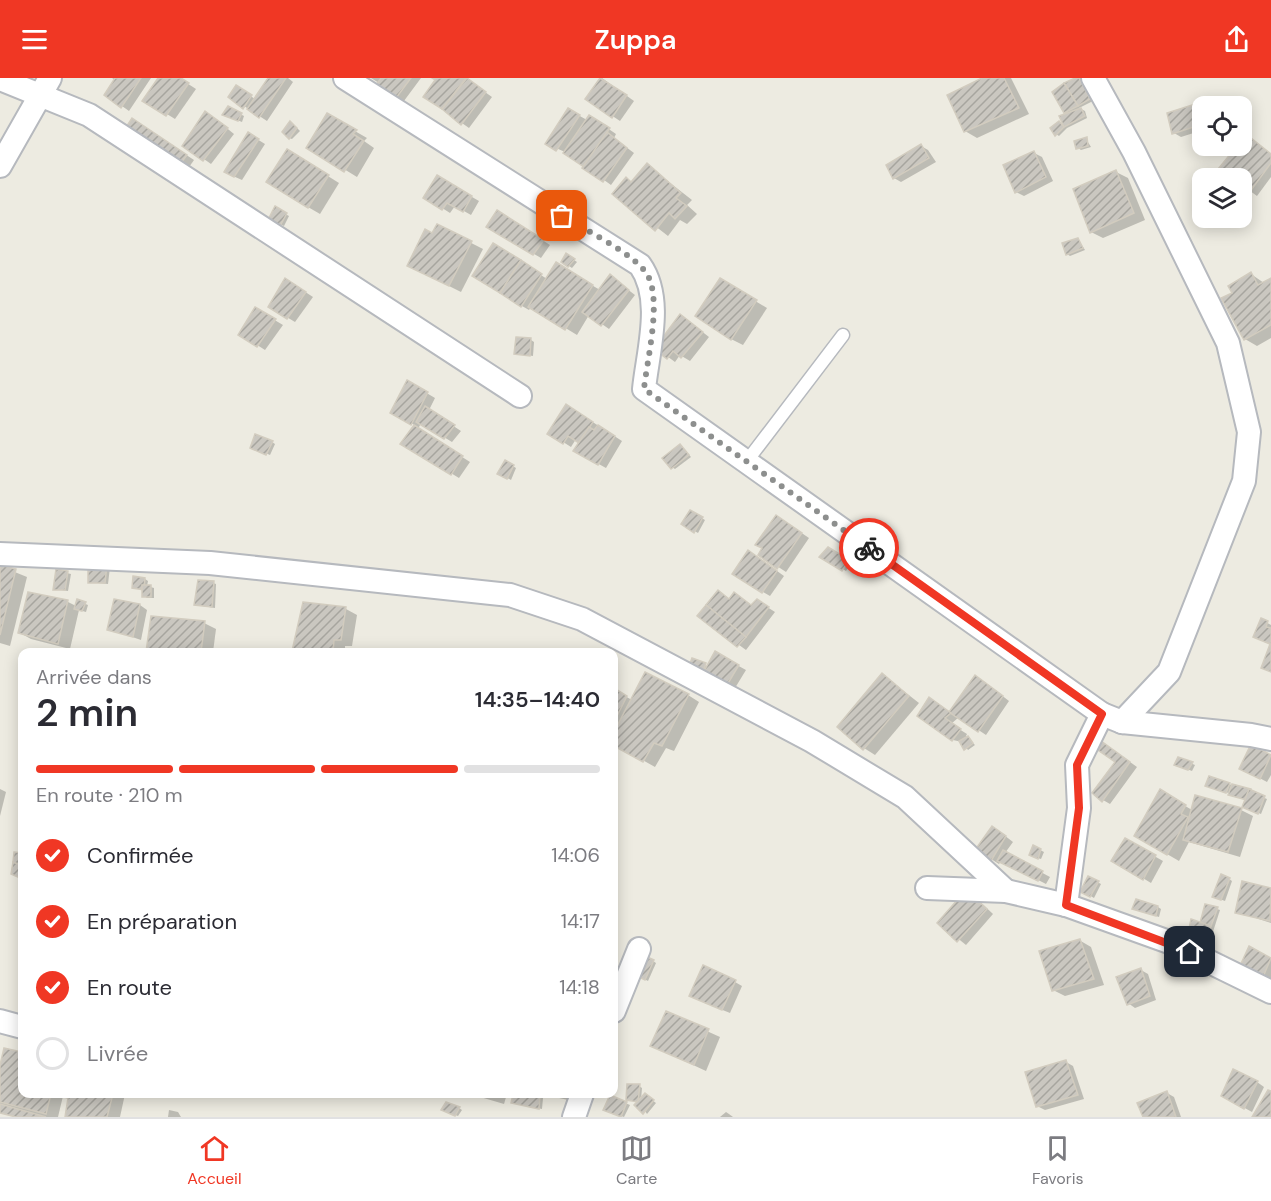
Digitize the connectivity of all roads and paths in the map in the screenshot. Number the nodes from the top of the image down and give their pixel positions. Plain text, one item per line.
1 (345, 78) edge
2 (1093, 78) edge
3 (0, 79) edge
4 (44, 87) edge
5 (0, 166) edge
6 (843, 335) dead end
7 (520, 396) dead end
8 (747, 461) junction
9 (0, 554) edge
10 (1112, 718) junction
11 (1271, 739) edge
12 (927, 888) dead end
13 (1006, 891) junction
14 (1066, 905) junction
15 (639, 949) dead end
16 (1271, 992) edge
17 (618, 1001) edge
18 (0, 1021) edge
19 (18, 1026) edge
20 (581, 1098) edge
21 (574, 1117) edge

1 - 8 street
2 - 10 street
3 - 4 street
4 - 5 street
4 - 7 street
6 - 8 lane
8 - 10 street
9 - 13 street
10 - 11 street
10 - 14 street
12 - 13 street
13 - 14 street
14 - 16 street
15 - 17 street
18 - 19 street
20 - 21 street

